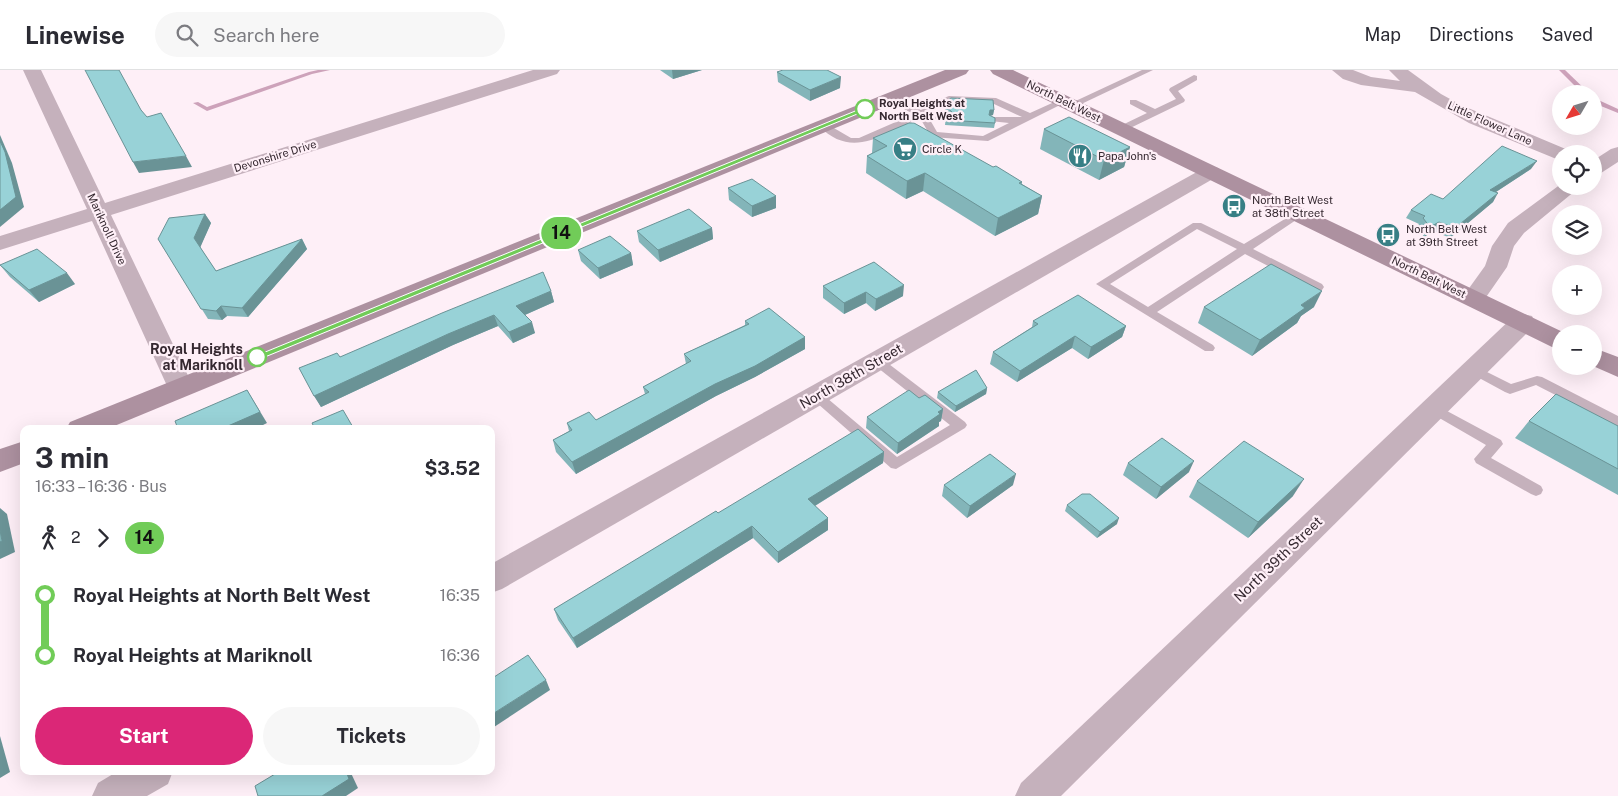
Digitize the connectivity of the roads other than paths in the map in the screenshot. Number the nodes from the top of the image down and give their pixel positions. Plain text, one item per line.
1 (32, 70) edge
2 (551, 70) edge
3 (960, 70) edge
4 (1000, 70) edge
5 (1149, 70) edge
6 (1341, 70) edge
7 (1398, 70) edge
8 (1194, 78) dead end
9 (1416, 87) junction
10 (890, 99) junction
11 (1133, 102) dead end
12 (1068, 103) junction
13 (1155, 113) junction
14 (922, 114) junction
15 (945, 117) edge
16 (994, 119) edge
17 (1024, 119) junction
18 (824, 126) junction
19 (1121, 128) junction
20 (1552, 150) edge
21 (1618, 153) edge
22 (1602, 163) edge
23 (1211, 172) junction
24 (1559, 195) edge
25 (99, 212) junction
26 (1298, 214) junction
27 (0, 243) edge
28 (1245, 249) junction
29 (1318, 287) edge
30 (1474, 298) junction
31 (1150, 312) junction
32 (1523, 322) junction
33 (1552, 336) edge
34 (1209, 348) dead end
35 (1602, 360) edge
36 (877, 361) junction
37 (1618, 368) edge
38 (1475, 370) junction
39 (181, 388) junction
40 (816, 396) junction
41 (1434, 409) junction
42 (1618, 422) edge
43 (90, 425) edge
44 (20, 454) edge
45 (0, 461) edge
46 (1536, 490) dead end
47 (495, 578) edge
48 (148, 775) edge
49 (111, 796) edge
50 (1034, 796) edge

1 - 25 street, Mariknoll Drive
2 - 25 street, Devonshire Drive
3 - 10 street
4 - 12 street, North Belt West
5 - 12 lane
6 - 9 street
7 - 9 street, Little Flower Lane
8 - 13 lane
9 - 20 street, Little Flower Lane
10 - 14 lane
10 - 18 street
11 - 13 lane
12 - 17 lane
12 - 19 street, North Belt West
13 - 19 lane
14 - 15 lane
14 - 17 lane
14 - 17 lane
14 - 18 lane
16 - 17 lane
18 - 39 street
19 - 23 street, North Belt West
21 - 22 street
23 - 26 street, North Belt West
23 - 36 street, North 38th Street
24 - 30 street
25 - 27 street, Devonshire Drive
25 - 39 street, Mariknoll Drive
26 - 28 lane
26 - 30 street, North Belt West
28 - 29 lane
28 - 31 lane
28 - 31 lane
30 - 32 street, North Belt West
31 - 34 lane
32 - 33 street, North Belt West
32 - 38 street, North 39th Street
35 - 37 street
36 - 40 street, North 38th Street
36 - 40 lane
38 - 41 street, North 39th Street
38 - 42 lane
39 - 43 street
40 - 47 street, North 38th Street
41 - 46 lane
41 - 50 street, North 39th Street
44 - 45 street
48 - 49 street

